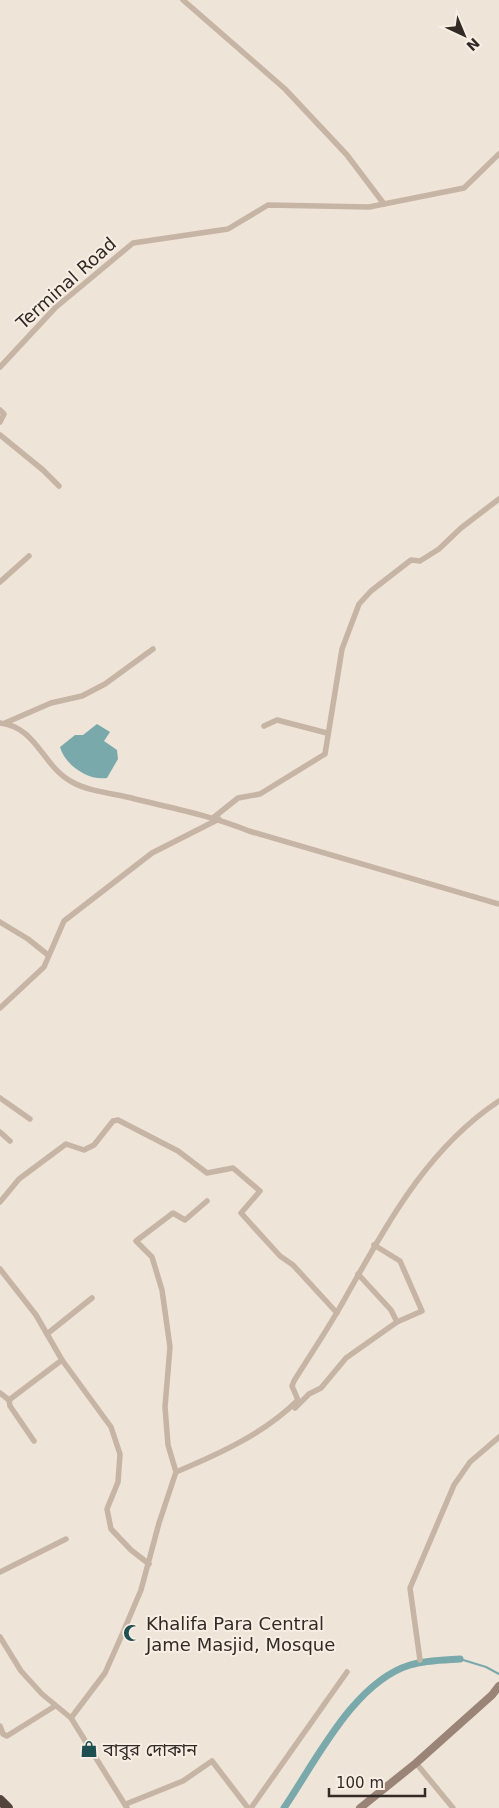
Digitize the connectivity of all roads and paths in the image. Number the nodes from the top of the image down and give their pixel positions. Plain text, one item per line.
1 (183, 0) edge
2 (499, 154) edge
3 (384, 204) junction
4 (0, 367) edge
5 (0, 410) edge
6 (0, 422) edge
7 (0, 436) edge
8 (59, 486) dead end
9 (499, 499) edge
10 (29, 556) dead end
11 (0, 582) edge
12 (153, 649) dead end
13 (2, 723) edge
14 (264, 726) dead end
15 (328, 733) junction
16 (216, 819) junction
17 (499, 904) edge
18 (0, 922) edge
19 (48, 955) junction
20 (0, 1008) edge
21 (0, 1098) edge
22 (499, 1102) edge
23 (30, 1119) dead end
24 (0, 1132) edge
25 (10, 1141) dead end
26 (207, 1201) dead end
27 (0, 1202) edge
28 (374, 1245) junction
29 (0, 1269) edge
30 (358, 1274) junction
31 (92, 1298) dead end
32 (337, 1313) junction
33 (397, 1322) junction
34 (46, 1334) junction
35 (62, 1360) junction
36 (0, 1393) edge
37 (10, 1400) junction
38 (292, 1406) junction
39 (499, 1437) edge
40 (34, 1441) dead end
41 (176, 1472) junction
42 (66, 1539) dead end
43 (149, 1564) junction
44 (0, 1572) edge
45 (0, 1637) edge
46 (420, 1660) dead end
47 (347, 1672) dead end
48 (499, 1686) edge
49 (55, 1706) junction
50 (71, 1718) junction
51 (0, 1726) edge
52 (416, 1762) junction
53 (0, 1800) edge
54 (126, 1806) edge
55 (8, 1808) edge
56 (249, 1808) edge
57 (360, 1808) edge
58 (453, 1808) edge

1 - 3 street
2 - 3 street, Terminal Road
3 - 4 street, Terminal Road
5 - 6 street
7 - 8 street
9 - 15 street
10 - 11 street
12 - 13 street
13 - 16 street
14 - 15 street
15 - 16 street
16 - 17 street
16 - 19 street
18 - 19 street
19 - 20 street
21 - 23 street
22 - 28 street
24 - 25 street
26 - 41 street
27 - 32 street
28 - 30 street
28 - 33 street
29 - 34 street
30 - 32 street
30 - 33 street
31 - 34 street
32 - 38 street
33 - 38 street
34 - 35 street
35 - 37 street
35 - 43 street
36 - 37 street
37 - 40 street
38 - 41 street
39 - 46 street
41 - 43 street
42 - 44 street
43 - 50 street
45 - 49 street
47 - 56 street
48 - 52 street
49 - 50 street
49 - 51 street
50 - 54 street
52 - 57 street
52 - 58 street
53 - 55 highway
54 - 56 street

